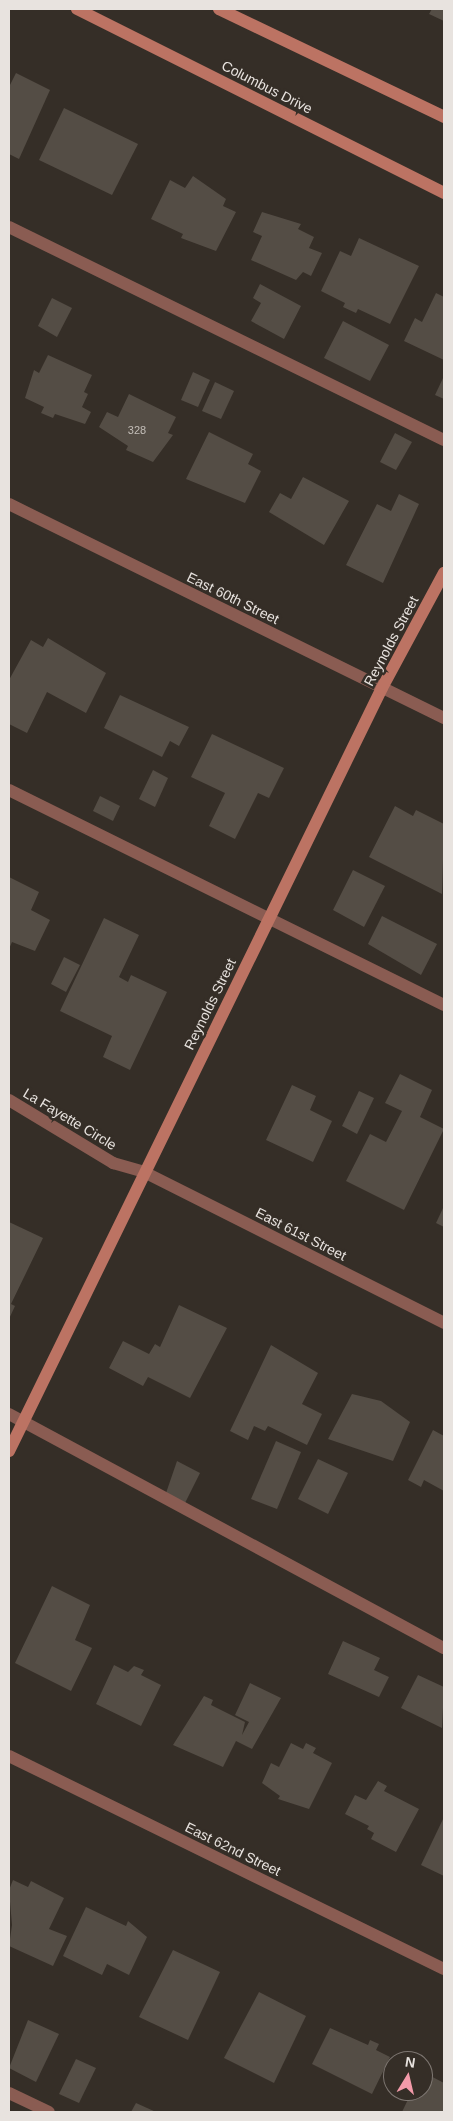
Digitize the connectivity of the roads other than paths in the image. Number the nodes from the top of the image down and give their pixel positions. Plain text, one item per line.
1 (77, 9) edge
2 (218, 9) edge
3 (444, 117) edge
4 (444, 193) edge
5 (9, 227) edge
6 (444, 440) edge
7 (9, 504) edge
8 (444, 573) edge
9 (382, 688) junction
10 (444, 718) edge
11 (9, 790) edge
12 (270, 917) junction
13 (444, 1005) edge
14 (9, 1100) edge
15 (144, 1172) junction
16 (444, 1323) edge
17 (9, 1414) edge
18 (24, 1421) junction
19 (9, 1451) edge
20 (444, 1648) edge
21 (9, 1756) edge
22 (444, 1969) edge
23 (9, 2093) edge
24 (49, 2112) edge

1 - 4 street, Columbus Drive
2 - 3 street
5 - 6 street
7 - 9 street, East 60th Street
8 - 9 street, Reynolds Street
9 - 10 street, East 60th Street
9 - 12 street, Reynolds Street
11 - 12 street
12 - 13 street
12 - 15 street, Reynolds Street
14 - 15 street, La Fayette Circle
15 - 16 street, East 61st Street
15 - 18 street, Reynolds Street
17 - 18 street
18 - 19 street, Reynolds Street
18 - 20 street
21 - 22 street, East 62nd Street
23 - 24 street

